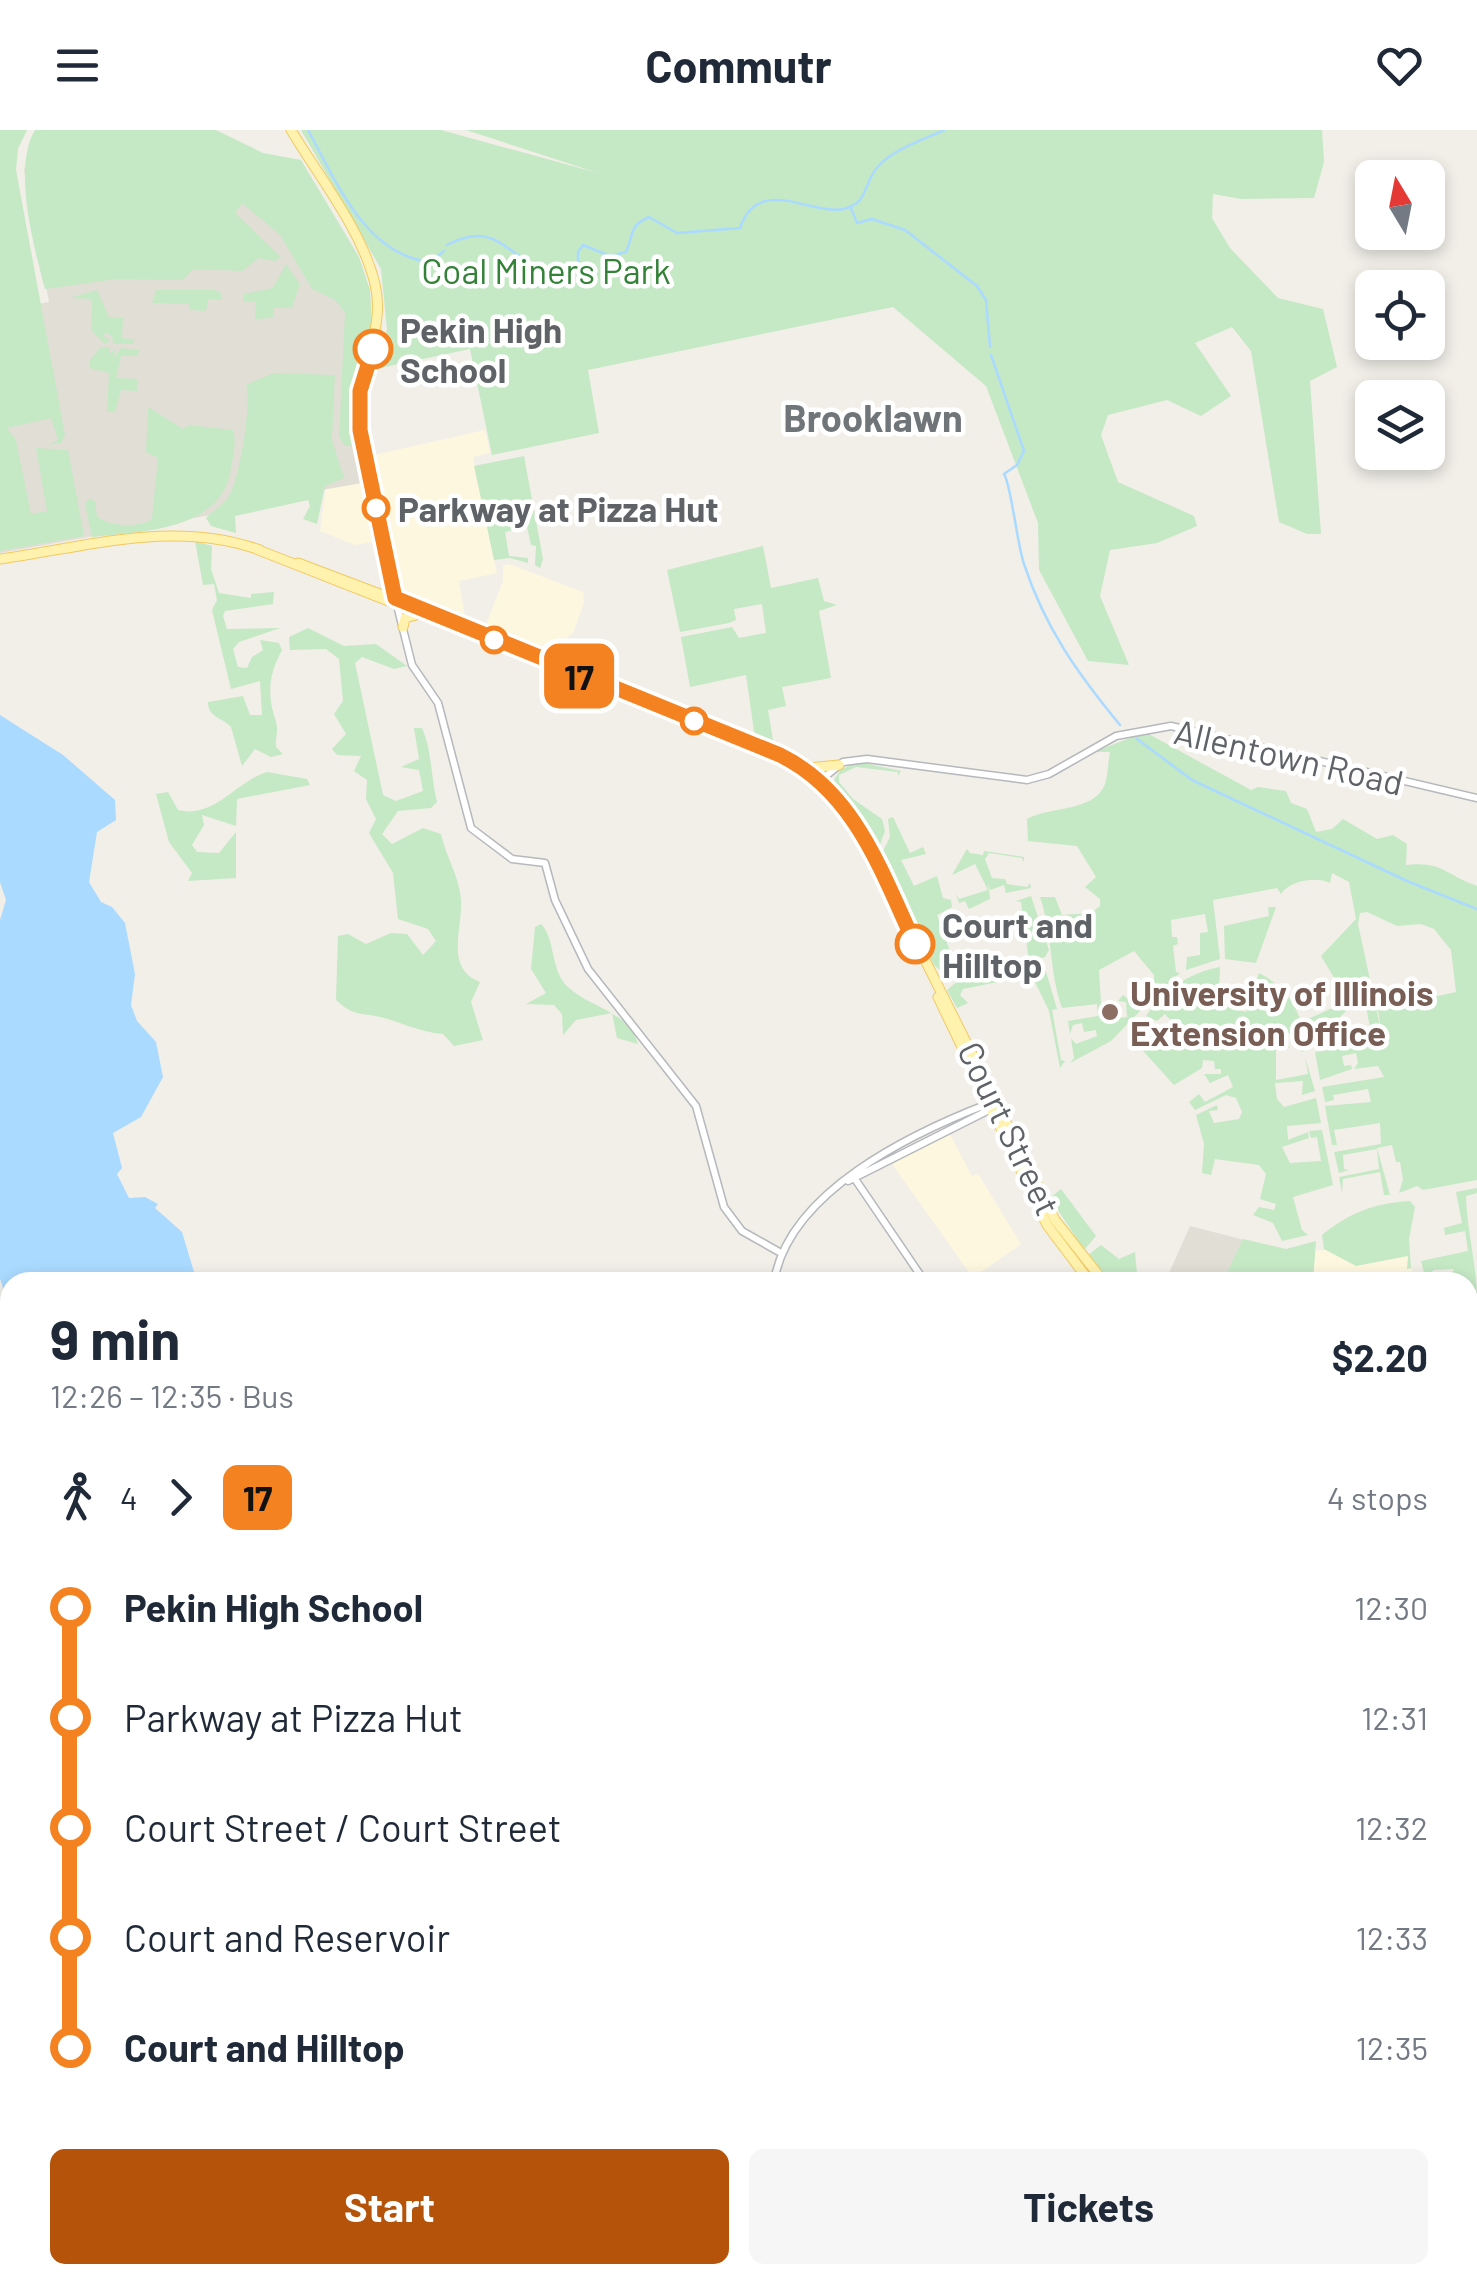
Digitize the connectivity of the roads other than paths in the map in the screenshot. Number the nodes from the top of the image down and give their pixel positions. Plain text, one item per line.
1 (291, 130) edge
2 (256, 549) junction
3 (0, 559) edge
4 (388, 573) junction
5 (368, 588) junction
6 (394, 602) junction
7 (416, 611) junction
8 (403, 627) junction
9 (406, 641) junction
10 (839, 765) junction
11 (803, 767) junction
12 (821, 780) junction
13 (1477, 798) edge
14 (926, 967) junction
15 (991, 1106) junction
16 (854, 1177) junction
17 (781, 1253) junction
18 (776, 1272) edge
19 (918, 1272) edge
20 (1082, 1272) edge
21 (1095, 1272) edge

1 - 4 main road
2 - 3 main road, Court Street
2 - 5 main road, Court Street
2 - 6 main road, Court Street
4 - 5 main road
4 - 6 main road
4 - 7 main road
5 - 6 main road, Court Street
6 - 7 main road, Court Street
6 - 8 street
6 - 9 street
7 - 8 main road
7 - 11 main road, Court Street
8 - 9 street
9 - 17 street
10 - 11 main road
10 - 12 street
10 - 13 street, Allentown Road
11 - 12 main road, Court Street
12 - 14 main road, Court Street
14 - 15 main road, Court Street
14 - 21 main road, Court Street
15 - 16 street
15 - 20 main road, Court Street
16 - 17 street
16 - 19 street
17 - 18 street

